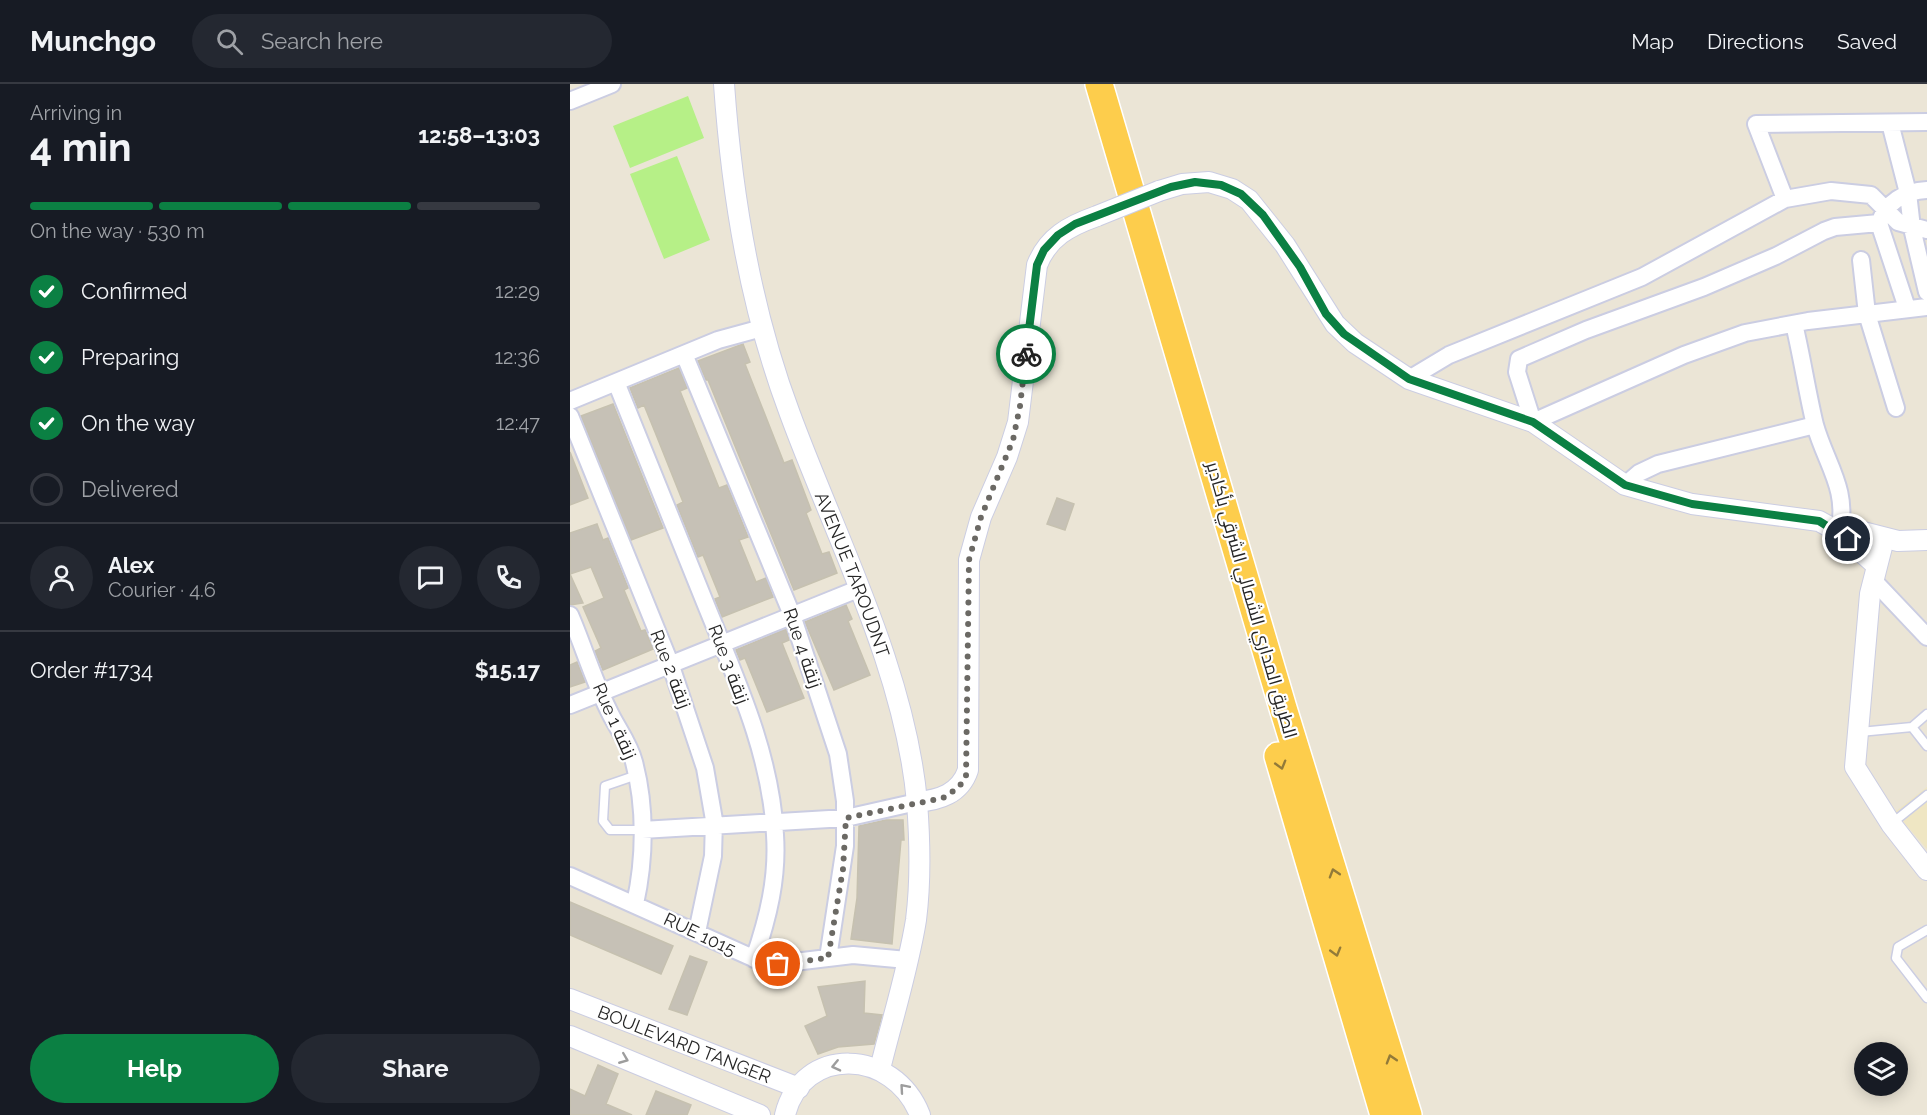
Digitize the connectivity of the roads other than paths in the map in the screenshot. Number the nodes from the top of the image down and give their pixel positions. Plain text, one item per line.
1 (612, 84) edge
2 (724, 84) edge
3 (1083, 84) edge
4 (1099, 84) edge
5 (570, 101) edge
6 (1927, 122) edge
7 (1890, 123) junction
8 (1927, 190) edge
9 (1908, 193) junction
10 (1785, 199) junction
11 (1882, 216) junction
12 (1919, 229) edge
13 (1861, 260) dead end
14 (1927, 292) edge
15 (1927, 307) edge
16 (1907, 308) junction
17 (1867, 314) junction
18 (1794, 324) junction
19 (762, 328) junction
20 (684, 354) junction
21 (1409, 379) junction
22 (616, 382) junction
23 (570, 401) edge
24 (1896, 408) dead end
25 (570, 416) edge
26 (1533, 422) junction
27 (1815, 425) junction
28 (1625, 485) junction
29 (1839, 532) junction
30 (1884, 539) junction
31 (1924, 545) edge
32 (1875, 573) junction
33 (858, 589) junction
34 (570, 615) edge
35 (792, 615) junction
36 (1927, 637) edge
37 (721, 642) junction
38 (670, 663) junction
39 (602, 693) junction
40 (570, 705) edge
41 (1927, 714) edge
42 (1912, 727) junction
43 (1860, 732) junction
44 (1927, 746) edge
45 (637, 775) junction
46 (1927, 795) edge
47 (917, 802) junction
48 (846, 818) junction
49 (774, 823) junction
50 (1891, 824) junction
51 (714, 826) junction
52 (642, 830) junction
53 (1927, 870) edge
54 (570, 876) edge
55 (635, 904) junction
56 (1927, 930) edge
57 (697, 932) junction
58 (828, 958) junction
59 (754, 959) junction
60 (908, 960) junction
61 (1927, 998) edge
62 (570, 999) edge
63 (570, 1036) edge
64 (880, 1069) junction
65 (799, 1088) junction
66 (760, 1115) edge
67 (785, 1115) edge
68 (920, 1115) edge
69 (1384, 1115) edge
70 (1408, 1115) edge

1 - 5 street
2 - 19 street, AVENUE TAROUDNT
3 -> 69 highway, الطريق المداري الشمالي الشرقي بأكادير
70 -> 4 highway, الطريق المداري الشمالي الشرقي بأكادير
6 - 7 street
7 - 9 street
7 - 10 street
8 - 9 street
9 - 11 street
9 - 12 street
10 - 11 street
10 - 21 street
11 - 12 street
11 - 16 street
11 - 26 street
12 - 14 street
13 - 17 street
15 - 16 street
16 - 17 street
17 - 18 street
17 - 24 street
18 - 26 street
18 - 27 street
19 - 20 street
19 - 33 street, AVENUE TAROUDNT
20 - 22 street
20 - 35 street, Rue 4 زنقة
21 - 26 street
21 - 47 street, bridge
22 - 23 street
22 - 37 street, Rue 3 زنقة
25 - 38 street, Rue 2 زنقة
26 - 28 street
27 - 28 street
27 - 29 street
28 - 29 street
29 - 30 street
29 - 32 street
30 - 31 street
30 - 32 street
32 - 36 street
32 - 43 street
33 - 35 street
33 - 47 street, AVENUE TAROUDNT
34 - 39 street, Rue 1 زنقة
35 - 37 street
35 - 48 street, Rue 4 زنقة
37 - 38 street
37 - 49 street, Rue 3 زنقة
38 - 39 street
38 - 51 street, Rue 2 زنقة
39 - 40 street
39 - 45 street, Rue 1 زنقة
41 - 42 lane
42 - 43 lane
42 - 44 lane
43 - 50 street
45 - 52 street, Rue 1 زنقة
45 - 52 lane
46 - 50 lane
47 - 48 street
47 - 60 street, AVENUE TAROUDNT
48 - 49 street
48 - 58 street, Rue 4 زنقة
49 - 51 street
49 - 59 street, Rue 3 زنقة
50 - 53 street
51 - 52 street
51 - 57 street, Rue 2 زنقة
52 - 55 street, Rue 1 زنقة
54 - 55 street, RUE 1015
55 - 57 street, RUE 1015
56 - 61 lane
57 - 59 street, RUE 1015
58 - 59 street, RUE 1015
58 - 60 street, RUE 1015
60 - 64 street, AVENUE TAROUDNT
62 - 65 street, BOULEVARD TANGER
63 -> 66 street, BOULEVARD TANGER
64 -> 65 street
68 -> 64 street
65 - 67 street

